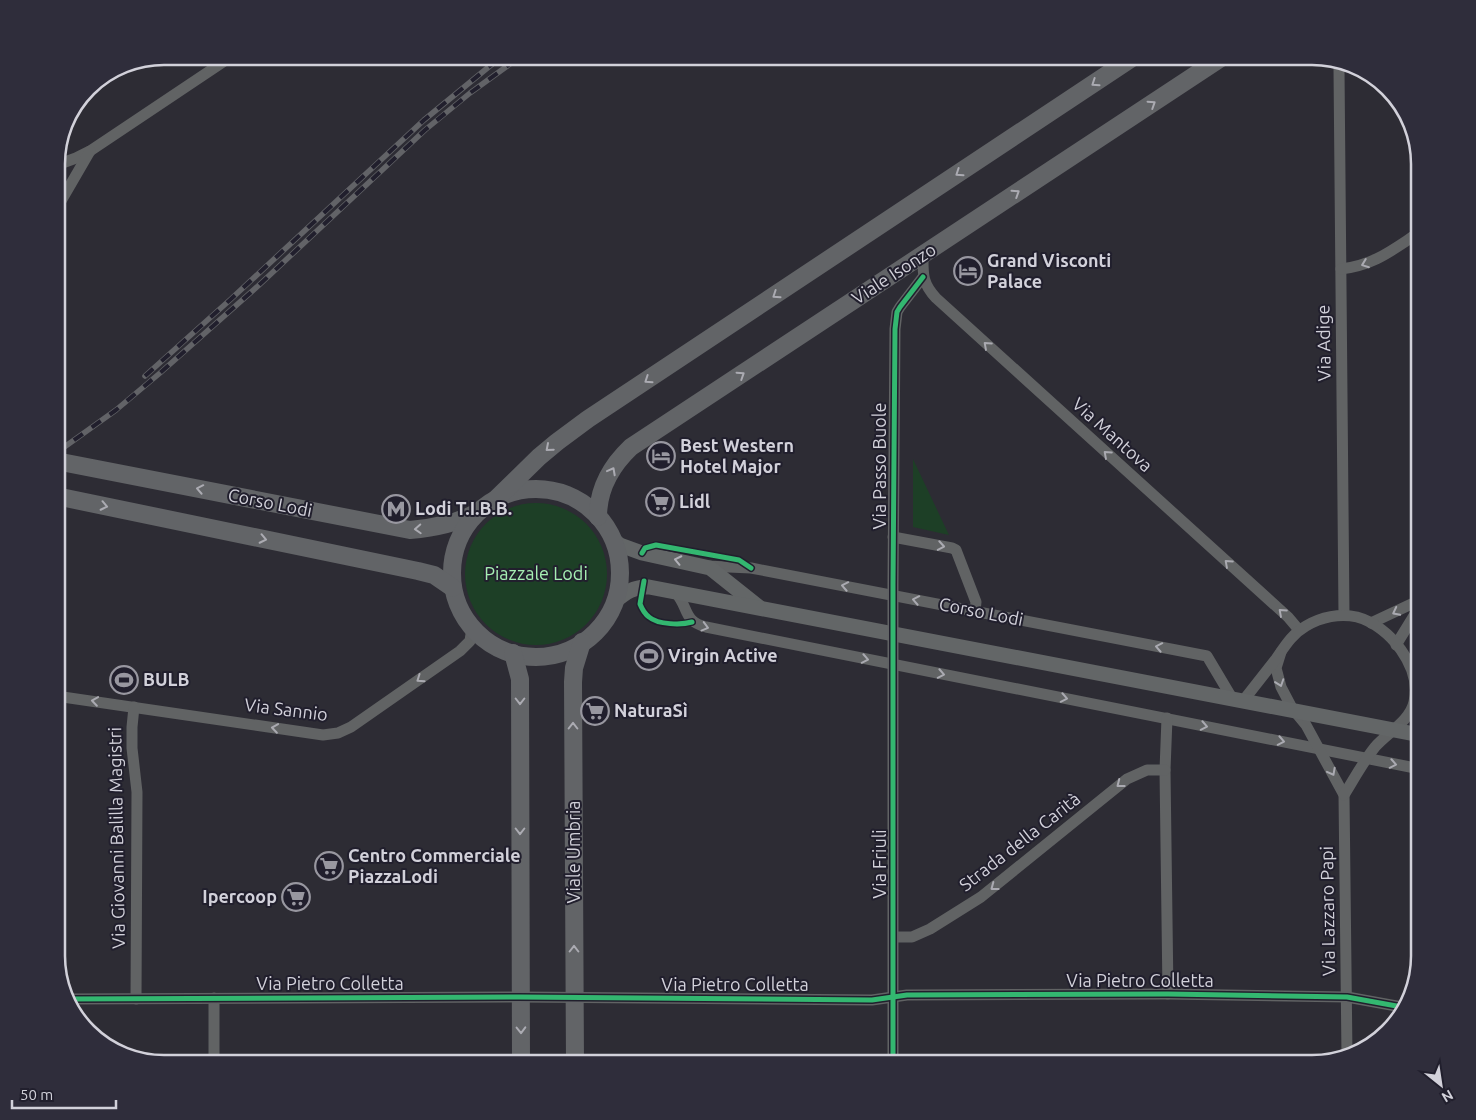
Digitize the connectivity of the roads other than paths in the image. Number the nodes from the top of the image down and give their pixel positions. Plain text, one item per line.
1 (219, 65) edge
2 (1121, 65) edge
3 (1210, 65) edge
4 (1339, 69) edge
5 (90, 151) junction
6 (65, 162) edge
7 (65, 194) edge
8 (1411, 238) edge
9 (923, 255) junction
10 (1341, 269) junction
11 (923, 277) junction
12 (65, 463) edge
13 (65, 498) edge
14 (488, 505) junction
15 (598, 517) junction
16 (893, 537) junction
17 (612, 539) junction
18 (705, 566) junction
19 (453, 588) junction
20 (675, 592) junction
21 (893, 595) junction
22 (614, 602) junction
23 (1411, 604) edge
24 (762, 609) junction
25 (975, 611) junction
26 (1344, 615) junction
27 (1411, 621) edge
28 (1371, 623) junction
29 (472, 627) junction
30 (1299, 630) junction
31 (893, 634) junction
32 (582, 642) junction
33 (1396, 645) junction
34 (1281, 652) junction
35 (513, 653) junction
36 (894, 664) junction
37 (1411, 671) edge
38 (65, 697) edge
39 (1238, 700) junction
40 (134, 707) junction
41 (1411, 710) edge
42 (1295, 711) junction
43 (1167, 718) junction
44 (1393, 730) junction
45 (1411, 733) edge
46 (1320, 749) junction
47 (1366, 758) junction
48 (1411, 767) edge
49 (1165, 770) junction
50 (1344, 795) junction
51 (894, 938) junction
52 (1168, 994) junction
53 (520, 997) junction
54 (575, 997) junction
55 (893, 997) junction
56 (1347, 997) junction
57 (214, 998) junction
58 (75, 999) edge
59 (136, 999) junction
60 (1397, 1006) edge
61 (1347, 1049) edge
62 (214, 1055) edge
63 (521, 1055) edge
64 (575, 1055) edge
65 (893, 1055) edge

1 - 5 street
2 -> 14 main road
9 -> 3 main road, Viale Isonzo
4 - 10 street, Via Adige
5 - 6 street
5 - 7 street
8 -> 10 street
9 - 11 street
15 -> 9 main road, Viale Isonzo
10 - 26 street, Via Adige
11 - 16 street, Via Passo Buole
30 -> 11 street, Via Mantova
14 -> 12 main road, Corso Lodi
13 -> 19 main road, Corso Lodi
14 - 15 main road
14 - 19 main road
15 - 17 main road
16 - 21 street, Via Passo Buole
16 -> 25 street, Via Passo Buole
18 -> 17 main road, Corso Lodi
17 - 22 main road
21 -> 18 street, Corso Lodi
18 - 24 main road, Corso Lodi
19 - 29 main road
20 - 22 main road, Corso Lodi
20 - 24 main road, Corso Lodi
20 -> 36 street
25 -> 21 street, Corso Lodi
21 - 31 street, Via Passo Buole
22 - 32 main road
23 -> 28 street
24 - 31 main road, Corso Lodi
39 -> 25 street, Corso Lodi
26 - 28 street
26 - 30 street
27 - 33 street
28 - 33 street
29 - 35 main road
29 -> 40 street, Via Sannio
30 - 34 street
31 - 36 street, Via Passo Buole
31 - 39 main road, Corso Lodi
32 - 35 main road
54 -> 32 main road, Viale Umbria
33 - 37 street
34 - 39 street
34 -> 42 street
35 -> 53 main road
36 -> 43 street
36 - 51 street, Via Friuli
40 -> 38 street, Via Sannio
39 - 42 main road, Corso Lodi
40 - 59 street, Via Giovanni Balilla Magistri
41 - 44 street
42 - 44 main road, Corso Lodi
42 - 46 street, Via Lazzaro Papi
43 -> 46 street
43 - 49 street
44 - 45 main road, Corso Lodi
44 - 47 street
46 - 47 street
46 -> 50 street, Via Lazzaro Papi
47 -> 48 street
47 - 50 street
49 -> 51 street, Strada della Carità
49 - 52 street
50 - 56 street, Via Lazzaro Papi
51 - 55 street, Via Friuli
52 - 55 street, Via Pietro Colletta
52 - 56 street, Via Pietro Colletta
53 - 54 street, Via Pietro Colletta
53 - 57 street, Via Pietro Colletta
53 -> 63 main road
54 - 55 street, Via Pietro Colletta
54 - 64 main road, Viale Umbria
55 - 65 street, Via Friuli
56 - 60 street, Via Pietro Colletta
56 - 61 street, Via Lazzaro Papi
57 - 59 street, Via Pietro Colletta
57 - 62 street
58 - 59 street, Via Pietro Colletta

